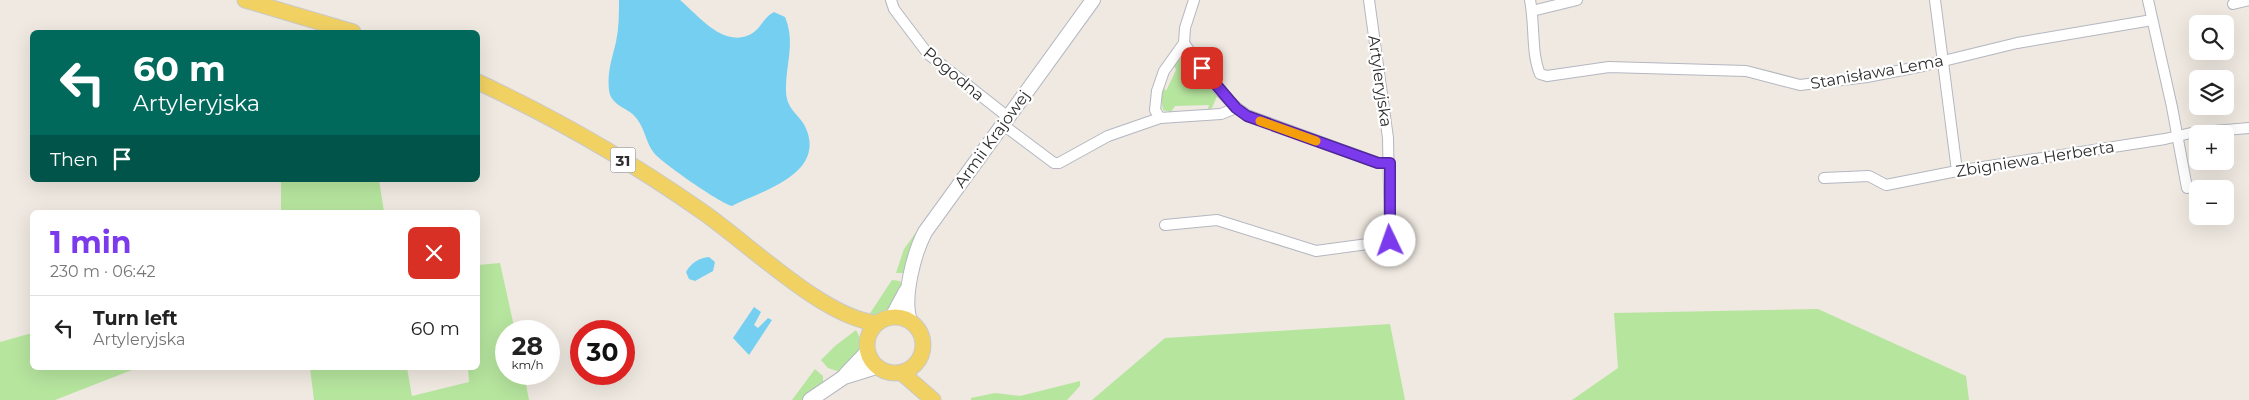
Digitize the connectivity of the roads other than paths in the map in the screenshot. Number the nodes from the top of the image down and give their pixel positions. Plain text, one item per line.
1 (244, 0) edge
2 (891, 0) edge
3 (1093, 0) edge
4 (1194, 0) edge
5 (1369, 0) edge
6 (1530, 0) edge
7 (1578, 0) edge
8 (1935, 0) edge
9 (2148, 0) edge
10 (2249, 0) edge
11 (2233, 4) dead end
12 (1532, 11) junction
13 (2152, 20) junction
14 (346, 30) edge
15 (1184, 43) junction
16 (1942, 61) junction
17 (480, 83) edge
18 (1236, 108) junction
19 (1160, 118) junction
20 (1005, 120) junction
21 (2249, 128) edge
22 (2176, 137) junction
23 (1390, 163) junction
24 (1957, 171) junction
25 (1824, 178) dead end
26 (2187, 188) dead end
27 (1165, 225) dead end
28 (909, 286) junction
29 (845, 314) junction
30 (892, 317) junction
31 (910, 321) junction
32 (877, 323) junction
33 (867, 345) junction
34 (917, 362) junction
35 (876, 367) junction
36 (902, 372) junction
37 (844, 377) junction
38 (932, 399) edge
39 (810, 400) edge

1 - 14 main road
2 - 20 street, Pogodna
3 - 20 street, Armii Krajowej
4 - 15 street
5 - 23 street, Artyleryjska
6 - 12 street
7 - 12 street
8 - 16 street
9 - 13 street
10 - 11 street
12 - 16 street, Stanisława Lema
13 - 16 street, Stanisława Lema
13 - 22 street
15 - 18 street
15 - 19 street
16 - 24 street
17 - 29 main road, 31
18 - 19 street
18 - 23 street
19 - 20 street
20 - 28 street, Armii Krajowej
21 - 22 street, Zbigniewa Herberta
22 - 24 street, Zbigniewa Herberta
22 - 26 street
23 - 27 street, Artyleryjska
24 - 25 street, Zbigniewa Herberta
28 - 30 street, Armii Krajowej
28 - 31 street, Armii Krajowej
29 - 32 main road, 31
29 - 33 main road, 31
30 - 31 main road
30 - 32 main road
31 - 34 main road
32 - 33 main road
33 - 35 main road, 31
33 - 37 street
34 - 36 main road
34 - 38 main road
35 - 36 main road
35 - 37 street
36 - 38 main road
37 - 39 street

